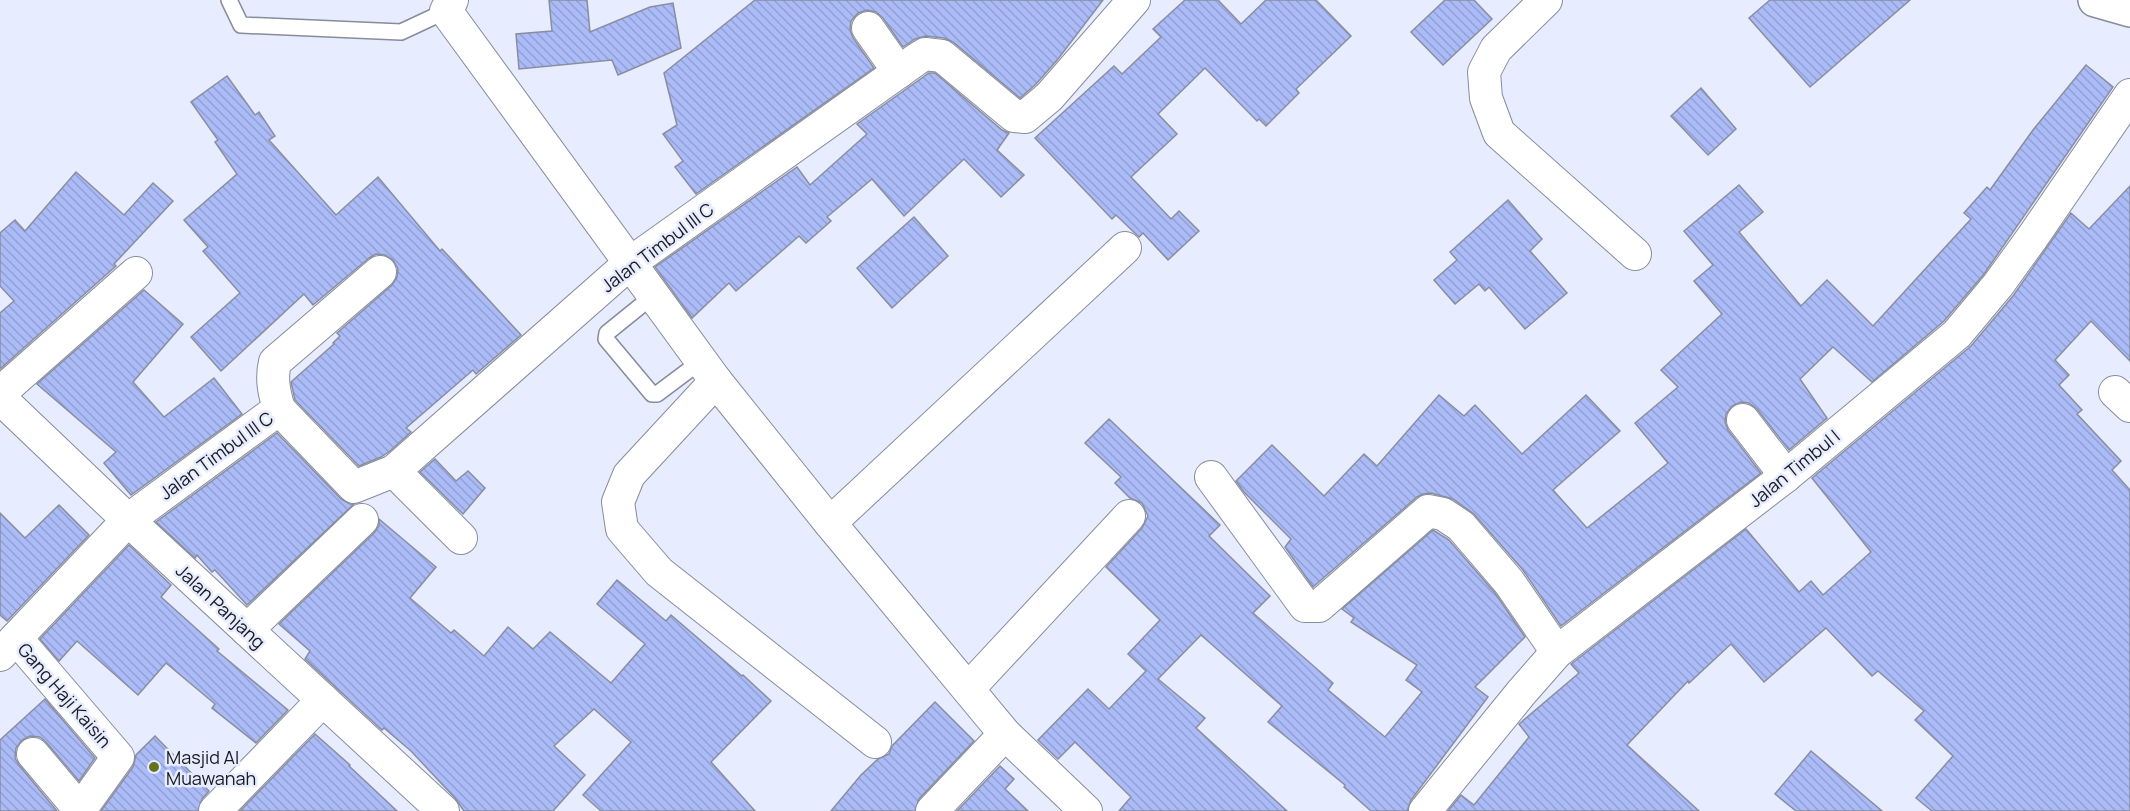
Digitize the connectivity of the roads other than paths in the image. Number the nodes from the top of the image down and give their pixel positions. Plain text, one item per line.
1 (229, 0) edge
2 (1134, 0) edge
3 (1545, 0) edge
4 (2095, 0) edge
5 (449, 6) edge
6 (2130, 10) edge
7 (868, 28) dead end
8 (899, 72) junction
9 (2130, 95) edge
10 (1125, 248) dead end
11 (1635, 254) dead end
12 (630, 263) junction
13 (380, 272) dead end
14 (136, 273) dead end
15 (654, 295) junction
16 (708, 371) junction
17 (0, 393) edge
18 (0, 398) edge
19 (279, 408) junction
20 (1743, 420) dead end
21 (394, 471) junction
22 (1786, 476) junction
23 (1211, 477) dead end
24 (1130, 516) dead end
25 (128, 520) junction
26 (362, 520) dead end
27 (830, 523) junction
28 (461, 538) dead end
29 (247, 630) junction
30 (8, 646) edge
31 (1557, 652) junction
32 (968, 689) junction
33 (323, 700) junction
34 (1005, 734) junction
35 (875, 742) dead end
36 (33, 754) dead end
37 (81, 811) edge
38 (215, 811) edge
39 (443, 811) edge
40 (932, 811) edge
41 (1086, 811) edge
42 (1425, 811) edge

1 - 5 lane
2 - 8 street, Jalan Timbul III C
3 - 11 street
4 - 6 street
5 - 12 street
7 - 8 street
8 - 12 street, Jalan Timbul III C
9 - 22 street, Jalan Timbul I
10 - 27 street
12 - 15 street
12 - 21 street, Jalan Timbul III C
13 - 19 street
14 - 17 street
15 - 16 street
15 - 16 lane
16 - 27 street
16 - 35 street
18 - 25 street, Jalan Panjang
19 - 21 street, Jalan Timbul III C
19 - 25 street, Jalan Timbul III C
20 - 22 street
21 - 28 street
22 - 31 street, Jalan Timbul I
23 - 31 street
24 - 32 street
25 - 29 street, Jalan Panjang
25 - 30 street, Jalan Timbul III C
26 - 29 street
27 - 32 street
29 - 33 street, Jalan Panjang
30 - 37 street, Gang Haji Kaisin
31 - 42 street, Jalan Timbul I
32 - 34 street
33 - 38 street
33 - 39 street, Jalan Panjang
34 - 40 street
34 - 41 street
36 - 37 street

